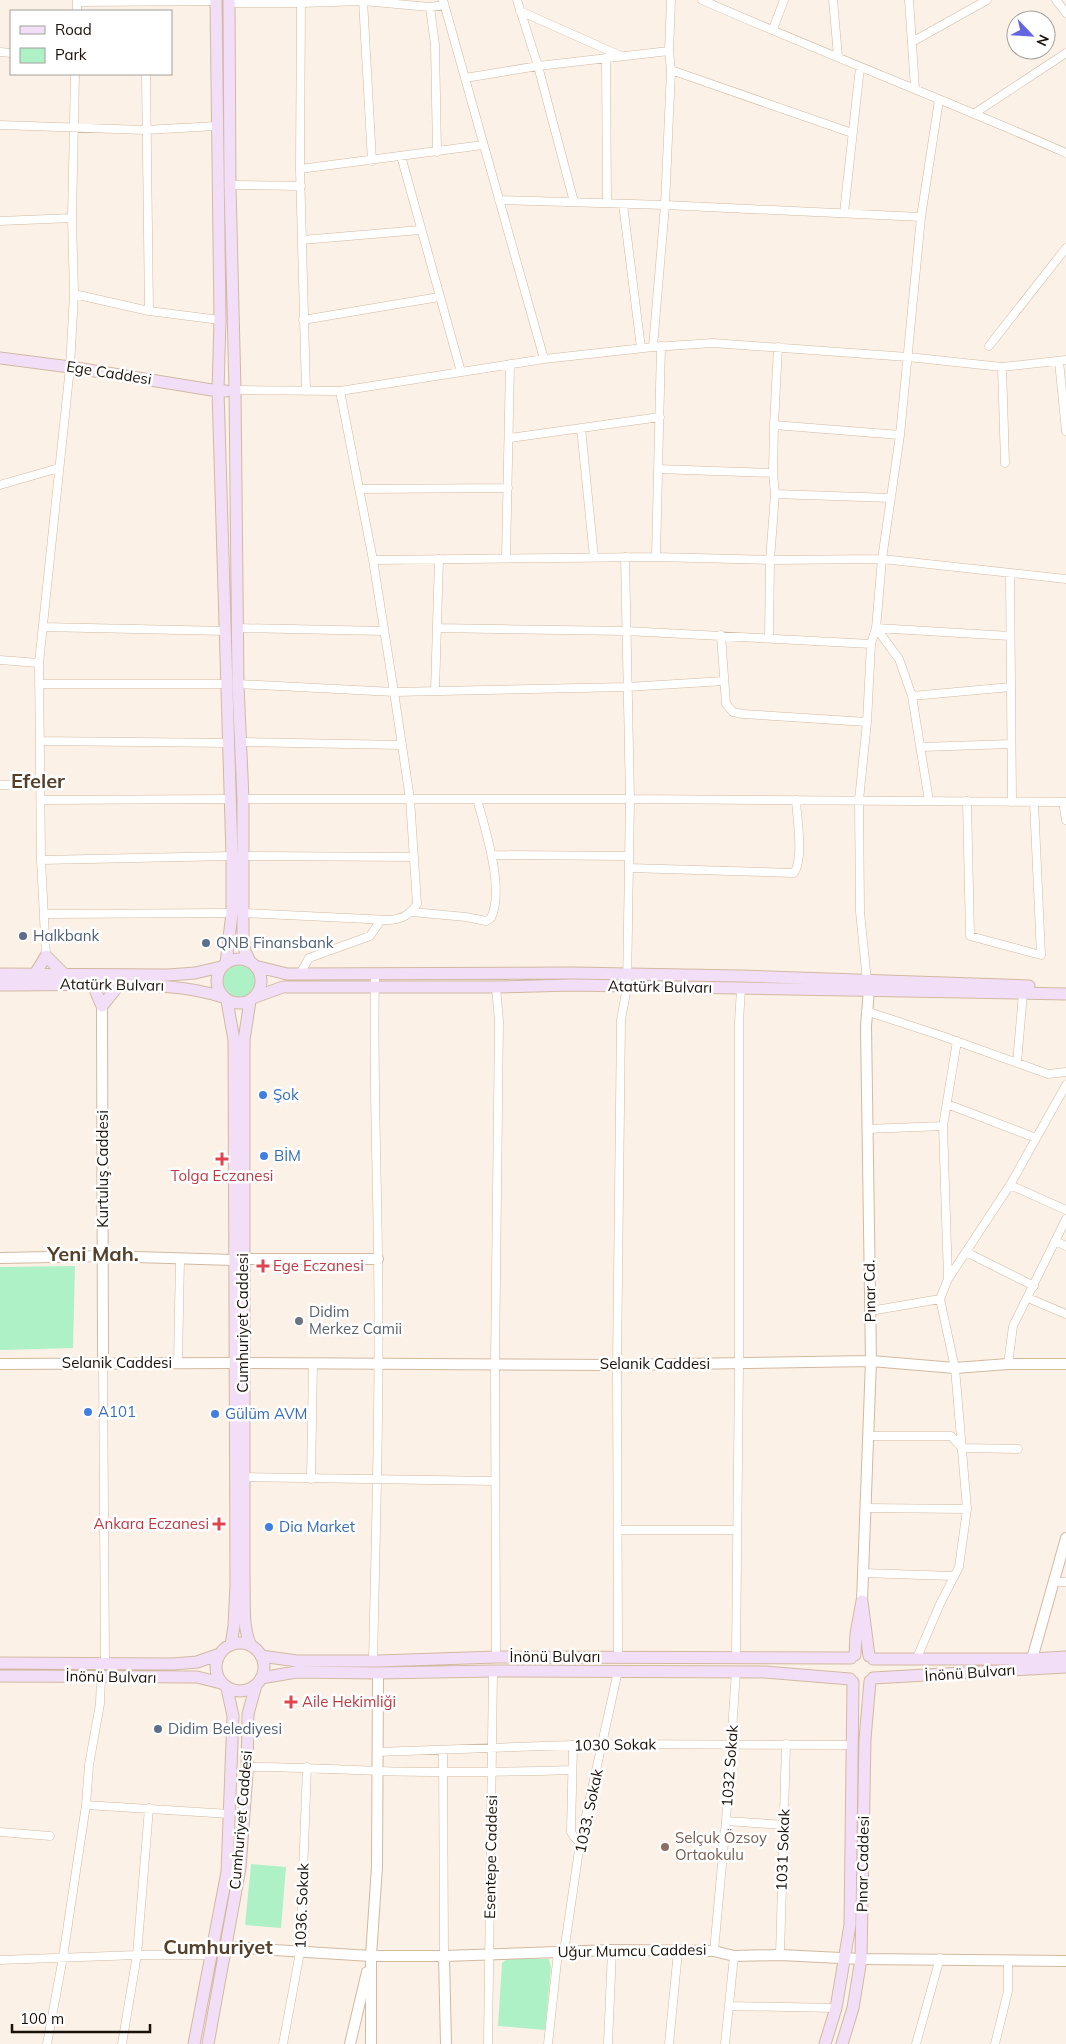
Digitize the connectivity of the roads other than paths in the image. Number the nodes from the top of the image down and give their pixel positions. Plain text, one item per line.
1 (363, 0) edge
2 (517, 0) edge
3 (671, 0) edge
4 (705, 0) edge
5 (784, 0) edge
6 (833, 0) edge
7 (909, 0) edge
8 (987, 0) edge
9 (1056, 0) edge
10 (77, 1) edge
11 (146, 1) edge
12 (216, 1) edge
13 (229, 2) edge
14 (301, 2) edge
15 (443, 2) edge
16 (430, 7) junction
17 (520, 11) junction
18 (1066, 13) edge
19 (773, 29) junction
20 (912, 42) junction
21 (668, 51) junction
22 (1066, 53) edge
23 (622, 56) junction
24 (838, 56) junction
25 (606, 58) junction
26 (1057, 59) junction
27 (1066, 62) edge
28 (538, 66) junction
29 (860, 67) junction
30 (670, 70) junction
31 (76, 75) edge
32 (146, 75) edge
33 (464, 78) junction
34 (915, 88) junction
35 (939, 100) junction
36 (974, 113) junction
37 (0, 125) edge
38 (217, 126) junction
39 (74, 127) junction
40 (145, 130) junction
41 (852, 133) junction
42 (484, 145) junction
43 (437, 152) junction
44 (1066, 153) edge
45 (401, 156) junction
46 (372, 161) junction
47 (300, 169) junction
48 (230, 185) junction
49 (300, 186) junction
50 (499, 200) junction
51 (574, 202) junction
52 (607, 203) junction
53 (623, 204) junction
54 (665, 205) junction
55 (844, 212) junction
56 (921, 217) junction
57 (72, 218) junction
58 (0, 221) edge
59 (420, 230) junction
60 (302, 240) junction
61 (1066, 248) edge
62 (74, 294) junction
63 (439, 297) junction
64 (150, 311) junction
65 (220, 320) junction
66 (303, 320) junction
67 (657, 346) junction
68 (989, 346) dead end
69 (778, 347) junction
70 (641, 348) junction
71 (908, 357) junction
72 (0, 358) edge
73 (544, 359) junction
74 (1063, 360) edge
75 (510, 364) junction
76 (70, 367) junction
77 (1002, 367) junction
78 (461, 372) junction
79 (235, 390) junction
80 (218, 391) junction
81 (306, 391) junction
82 (340, 391) junction
83 (660, 417) junction
84 (774, 425) junction
85 (581, 428) junction
86 (1066, 431) edge
87 (900, 435) junction
88 (510, 438) junction
89 (1005, 463) dead end
90 (60, 468) junction
91 (658, 469) junction
92 (773, 472) junction
93 (0, 485) edge
94 (508, 488) junction
95 (359, 489) junction
96 (775, 494) junction
97 (891, 498) junction
98 (594, 557) junction
99 (625, 557) junction
100 (656, 557) junction
101 (506, 558) junction
102 (439, 559) junction
103 (882, 559) junction
104 (373, 560) junction
105 (770, 560) junction
106 (1010, 573) junction
107 (1066, 579) edge
108 (43, 626) junction
109 (237, 628) junction
110 (437, 628) junction
111 (876, 628) junction
112 (226, 631) junction
113 (384, 631) junction
114 (626, 631) junction
115 (721, 635) junction
116 (1010, 636) junction
117 (769, 638) junction
118 (870, 644) junction
119 (0, 660) edge
120 (39, 662) junction
121 (724, 681) junction
122 (39, 684) junction
123 (232, 684) junction
124 (628, 687) junction
125 (1011, 687) junction
126 (435, 691) junction
127 (394, 692) junction
128 (912, 696) junction
129 (867, 722) junction
130 (40, 741) junction
131 (235, 742) junction
132 (1011, 744) junction
133 (402, 745) junction
134 (922, 748) junction
135 (0, 785) edge
136 (41, 785) junction
137 (242, 799) junction
138 (410, 799) junction
139 (477, 799) junction
140 (630, 799) junction
141 (41, 800) junction
142 (230, 800) junction
143 (796, 800) junction
144 (859, 800) junction
145 (929, 801) junction
146 (967, 801) junction
147 (1012, 802) junction
148 (1034, 802) junction
149 (1065, 802) edge
150 (1066, 820) edge
151 (492, 855) junction
152 (237, 856) junction
153 (629, 856) junction
154 (414, 857) junction
155 (42, 860) junction
156 (629, 868) junction
157 (412, 912) junction
158 (238, 913) junction
159 (44, 914) junction
160 (381, 920) junction
161 (46, 956) junction
162 (253, 964) junction
163 (224, 965) junction
164 (0, 974) edge
165 (34, 974) junction
166 (300, 974) junction
167 (375, 974) junction
168 (627, 974) junction
169 (65, 975) junction
170 (92, 984) junction
171 (0, 985) edge
172 (119, 985) junction
173 (868, 986) junction
174 (496, 987) junction
175 (626, 987) junction
176 (1066, 987) edge
177 (374, 988) junction
178 (741, 989) junction
179 (1023, 993) junction
180 (1066, 994) edge
181 (225, 999) junction
182 (252, 999) junction
183 (102, 1006) junction
184 (866, 1011) junction
185 (957, 1041) junction
186 (1017, 1063) junction
187 (1066, 1072) edge
188 (1066, 1085) edge
189 (947, 1104) junction
190 (943, 1126) junction
191 (867, 1129) junction
192 (1036, 1138) junction
193 (1010, 1185) junction
194 (1066, 1210) edge
195 (1066, 1219) edge
196 (1056, 1241) junction
197 (1066, 1246) edge
198 (966, 1252) junction
199 (104, 1256) junction
200 (0, 1258) edge
201 (180, 1258) junction
202 (378, 1259) junction
203 (238, 1260) junction
204 (948, 1279) junction
205 (1034, 1286) junction
206 (1028, 1298) junction
207 (940, 1299) junction
208 (870, 1310) junction
209 (1066, 1314) edge
210 (871, 1361) junction
211 (102, 1363) junction
212 (178, 1363) junction
213 (239, 1363) junction
214 (312, 1363) junction
215 (378, 1363) junction
216 (0, 1364) edge
217 (495, 1364) junction
218 (739, 1364) junction
219 (1008, 1364) junction
220 (1066, 1364) edge
221 (617, 1365) junction
222 (955, 1368) junction
223 (868, 1436) junction
224 (962, 1448) junction
225 (1018, 1449) dead end
226 (244, 1477) junction
227 (311, 1479) junction
228 (377, 1480) junction
229 (495, 1481) junction
230 (866, 1508) junction
231 (967, 1509) junction
232 (618, 1530) junction
233 (737, 1530) junction
234 (1066, 1538) edge
235 (863, 1573) junction
236 (953, 1576) junction
237 (1053, 1582) junction
238 (1066, 1582) edge
239 (862, 1601) junction
240 (231, 1645) junction
241 (251, 1646) junction
242 (220, 1654) junction
243 (261, 1656) junction
244 (618, 1656) junction
245 (736, 1656) junction
246 (853, 1656) junction
247 (496, 1657) junction
248 (871, 1657) junction
249 (1066, 1657) edge
250 (1032, 1659) junction
251 (916, 1660) junction
252 (373, 1661) junction
253 (104, 1662) junction
254 (0, 1663) edge
255 (1066, 1667) edge
256 (493, 1671) junction
257 (618, 1671) junction
258 (736, 1672) junction
259 (378, 1673) junction
260 (0, 1676) edge
261 (101, 1677) junction
262 (852, 1680) junction
263 (872, 1680) junction
264 (258, 1682) junction
265 (224, 1685) junction
266 (603, 1744) junction
267 (730, 1744) junction
268 (786, 1744) junction
269 (573, 1745) junction
270 (852, 1745) junction
271 (492, 1748) junction
272 (443, 1750) junction
273 (377, 1752) junction
274 (247, 1767) junction
275 (307, 1767) junction
276 (572, 1770) junction
277 (377, 1771) junction
278 (443, 1772) junction
279 (492, 1773) junction
280 (86, 1805) junction
281 (149, 1808) junction
282 (230, 1814) junction
283 (726, 1821) junction
284 (784, 1825) junction
285 (0, 1832) edge
286 (50, 1836) dead end
287 (580, 1843) junction
288 (227, 1947) junction
289 (612, 1950) junction
290 (678, 1951) junction
291 (714, 1951) junction
292 (300, 1952) junction
293 (561, 1952) junction
294 (136, 1954) junction
295 (490, 1954) junction
296 (211, 1955) junction
297 (780, 1955) junction
298 (371, 1956) junction
299 (444, 1956) junction
300 (734, 1956) junction
301 (63, 1957) junction
302 (846, 1957) junction
303 (861, 1958) junction
304 (940, 1958) junction
305 (0, 1960) edge
306 (1008, 1960) junction
307 (1066, 1961) edge
308 (729, 2006) junction
309 (836, 2008) junction
310 (47, 2044) edge
311 (122, 2044) edge
312 (194, 2044) edge
313 (208, 2044) edge
314 (283, 2044) edge
315 (350, 2044) edge
316 (371, 2044) edge
317 (446, 2044) edge
318 (488, 2044) edge
319 (548, 2044) edge
320 (608, 2044) edge
321 (669, 2044) edge
322 (725, 2044) edge
323 (824, 2044) edge
324 (842, 2044) edge
325 (916, 2044) edge
326 (995, 2044) edge

1 - 14 street
1 - 16 street
1 - 46 street
2 - 17 street
3 - 21 street
4 - 19 street
5 - 19 street
6 - 24 street
7 - 20 street
8 - 20 street
9 - 18 street
10 - 11 street
11 - 12 street
12 - 38 main road
13 - 14 street
13 - 48 main road
14 - 47 street
15 - 16 street
15 - 33 street
16 - 43 street
17 - 23 street
17 - 28 street
19 - 24 street
20 - 34 street
21 - 23 street
21 - 30 street
22 - 26 street
23 - 25 street
24 - 29 street
25 - 28 street
25 - 52 street
26 - 27 street
26 - 36 street
28 - 33 street
28 - 51 street
29 - 34 street
29 - 41 street
30 - 41 street
30 - 54 street
31 - 39 street
32 - 40 street
33 - 42 street
34 - 35 street
35 - 36 street
35 - 56 street
36 - 44 street
37 - 39 street
38 - 40 street
38 - 65 main road
39 - 40 street
39 - 57 street
40 - 64 street
41 - 55 street
42 - 43 street
42 - 50 street
43 - 45 street
45 - 46 street
45 - 59 street
46 - 47 street
47 - 49 street
48 - 49 street
48 - 79 main road
49 - 60 street
50 - 51 street
50 - 73 street
51 - 52 street
52 - 53 street
53 - 54 street
53 - 70 street
54 - 55 street
54 - 67 street
55 - 56 street
56 - 71 street
57 - 58 street
57 - 62 street
59 - 60 street
59 - 63 street
60 - 66 street
61 - 68 street
62 - 64 street
62 - 76 street
63 - 66 street
63 - 78 street
64 - 65 street
65 - 80 main road
66 - 81 street
67 - 69 street
67 - 70 street
67 - 83 street
69 - 71 street
69 - 84 street
70 - 73 street
71 - 77 street
71 - 87 street
72 - 76 main road, Ege Caddesi
73 - 75 street
74 - 77 street
74 - 86 street
75 - 78 street
75 - 88 street
76 - 80 main road, Ege Caddesi
76 - 90 street
77 - 89 street
78 - 82 street
79 - 80 main road, Ege Caddesi
79 - 81 street
79 - 109 main road
80 - 112 main road
81 - 82 street
82 - 95 street
83 - 85 street
83 - 91 street
84 - 87 street
84 - 92 street
85 - 88 street
85 - 98 street
87 - 97 street
88 - 94 street
90 - 93 street
90 - 108 street
91 - 92 street
91 - 100 street
92 - 96 street
94 - 95 street
94 - 101 street
95 - 104 street
96 - 97 street
96 - 105 street
97 - 103 street
98 - 99 street
98 - 101 street
99 - 100 street
99 - 114 street
100 - 105 street
101 - 102 street
102 - 104 street
102 - 110 street
103 - 105 street
103 - 106 street
103 - 111 street
104 - 113 street
105 - 117 street
106 - 107 street
106 - 116 street
108 - 112 street
108 - 120 street
109 - 113 street
109 - 123 main road
110 - 114 street
110 - 126 street
111 - 116 street
111 - 118 street
111 - 128 street
112 - 123 main road
113 - 127 street
114 - 115 street
114 - 124 street
115 - 117 street
115 - 121 street
116 - 125 street
117 - 118 street
118 - 129 street
119 - 120 street
120 - 122 street
121 - 124 street
121 - 129 street
122 - 123 street
122 - 130 street
123 - 127 street
123 - 131 main road
124 - 126 street
124 - 140 street
125 - 128 street
125 - 132 street
126 - 127 street
127 - 133 street
128 - 134 street
129 - 144 street
130 - 131 street
130 - 136 street
131 - 133 street
131 - 137 main road
131 - 142 main road
132 - 134 street
132 - 147 street
133 - 138 street
134 - 145 street
135 - 136 street
136 - 141 street
137 - 138 street
137 - 152 main road
138 - 139 street
138 - 154 street
139 - 140 street
139 - 151 street
140 - 143 street
140 - 153 street
141 - 142 street
141 - 155 street
142 - 152 main road
143 - 144 street
143 - 156 street
144 - 145 street
144 - 173 street
145 - 146 street
146 - 147 street
146 - 148 street
147 - 148 street
148 - 149 street
149 - 150 street
151 - 153 street
151 - 157 street
152 - 154 street
152 - 155 street
152 - 158 main road
153 - 156 street
154 - 157 street
155 - 159 street
156 - 168 street
157 - 160 street
158 - 159 street
158 - 160 street
158 - 162 main road
158 - 163 main road
159 - 161 street
160 - 166 street
161 - 165 main road
161 - 169 main road
162 - 163 main road
162 - 166 main road, Atatürk Bulvarı
162 - 182 main road
163 - 169 main road, Atatürk Bulvarı
163 - 181 main road
164 - 165 main road, Atatürk Bulvarı
165 - 169 main road, Atatürk Bulvarı
166 - 167 main road, Atatürk Bulvarı
167 - 168 main road, Atatürk Bulvarı
167 - 177 street
168 - 173 main road, Atatürk Bulvarı
168 - 175 street
170 - 171 main road, Atatürk Bulvarı
170 - 172 main road, Atatürk Bulvarı
170 - 183 main road
172 - 181 main road, Atatürk Bulvarı
172 - 183 main road
173 - 176 main road, Atatürk Bulvarı
173 - 178 main road, Atatürk Bulvarı
173 - 179 main road, Atatürk Bulvarı
173 - 184 street, Pınar Cd.
174 - 175 main road, Atatürk Bulvarı
174 - 177 main road, Atatürk Bulvarı
174 - 217 street
175 - 178 main road, Atatürk Bulvarı
175 - 221 street
177 - 182 main road, Atatürk Bulvarı
177 - 202 street
178 - 218 street
179 - 180 main road, Atatürk Bulvarı
179 - 186 street
181 - 182 main road
181 - 203 main road, Cumhuriyet Caddesi
182 - 203 main road, Cumhuriyet Caddesi
183 - 199 street, Kurtuluş Caddesi
184 - 185 street
184 - 191 street, Pınar Cd.
185 - 186 street
185 - 189 street
186 - 187 street
188 - 192 street
189 - 190 street
189 - 192 street
190 - 191 street
190 - 204 street
191 - 208 street, Pınar Cd.
192 - 193 street
193 - 194 street
193 - 198 street
195 - 196 street
196 - 197 street
196 - 205 street
198 - 204 street
198 - 205 street
199 - 200 street
199 - 201 street
199 - 211 street, Kurtuluş Caddesi
201 - 203 street
201 - 212 street
202 - 203 street
202 - 215 street
203 - 213 main road, Cumhuriyet Caddesi
204 - 207 street
205 - 206 street
206 - 209 street
206 - 219 street
207 - 208 street
207 - 222 street
208 - 210 street, Pınar Cd.
210 - 218 street, Selanik Caddesi
210 - 222 street, Selanik Caddesi
210 - 223 street, Pınar Cd.
211 - 212 street, Selanik Caddesi
211 - 216 street, Selanik Caddesi
211 - 253 street
212 - 213 street, Selanik Caddesi
213 - 214 street, Selanik Caddesi
213 - 226 main road, Cumhuriyet Caddesi
213 - 240 main road, Cumhuriyet Caddesi
214 - 215 street, Selanik Caddesi
214 - 227 street
215 - 217 street, Selanik Caddesi
215 - 228 street
217 - 221 street, Selanik Caddesi
217 - 229 street
218 - 221 street, Selanik Caddesi
218 - 233 street
219 - 220 street, Selanik Caddesi
219 - 222 street, Selanik Caddesi
221 - 232 street
222 - 224 street
223 - 224 street
223 - 230 street, Pınar Cd.
224 - 225 street
224 - 231 street
226 - 227 street
226 - 241 main road, Cumhuriyet Caddesi
227 - 228 street
228 - 229 street
228 - 252 street
229 - 247 street
230 - 231 street
230 - 235 street, Pınar Cd.
231 - 236 street
232 - 233 street
232 - 244 street
233 - 245 street
234 - 237 street
235 - 236 street
235 - 239 street, Pınar Cd.
236 - 251 street
237 - 238 street
237 - 250 street
239 - 246 main road
239 - 248 main road
240 - 241 main road
240 - 242 main road
241 - 243 main road
242 - 253 main road, İnönü Bulvarı
242 - 265 main road
243 - 252 main road, İnönü Bulvarı
243 - 264 main road
244 - 245 main road, İnönü Bulvarı
244 - 247 main road, İnönü Bulvarı
244 - 257 main road
245 - 246 main road, İnönü Bulvarı
246 - 248 main road
246 - 262 main road
247 - 252 main road, İnönü Bulvarı
247 - 256 main road
248 - 251 main road, İnönü Bulvarı
248 - 263 main road
249 - 250 main road, İnönü Bulvarı
250 - 251 main road, İnönü Bulvarı
253 - 254 main road, İnönü Bulvarı
255 - 263 main road, İnönü Bulvarı
256 - 257 main road, İnönü Bulvarı
256 - 259 main road, İnönü Bulvarı
256 - 271 street, Esentepe Caddesi
257 - 258 main road, İnönü Bulvarı
257 - 266 street, 1033. Sokak
258 - 262 main road, İnönü Bulvarı
258 - 267 street, 1032 Sokak
259 - 264 main road, İnönü Bulvarı
259 - 273 street
260 - 261 main road, İnönü Bulvarı
261 - 265 main road, İnönü Bulvarı
261 - 280 street
262 - 263 main road
262 - 270 main road, Pınar Caddesi
263 - 303 main road, Pınar Caddesi
264 - 265 main road
264 - 274 main road, Cumhuriyet Caddesi
265 - 282 main road, Cumhuriyet Caddesi
266 - 267 street, 1030 Sokak
266 - 269 street, 1030 Sokak
266 - 287 street, 1033. Sokak
267 - 268 street, 1030 Sokak
267 - 283 street, 1032 Sokak
268 - 270 street, 1030 Sokak
268 - 284 street, 1031 Sokak
269 - 271 street, 1030 Sokak
269 - 276 street
270 - 302 main road, Pınar Caddesi
271 - 272 street, 1030 Sokak
271 - 279 street, Esentepe Caddesi
272 - 273 street, 1030 Sokak
272 - 278 street
273 - 277 street
274 - 275 street
274 - 288 main road, Cumhuriyet Caddesi
275 - 277 street
275 - 292 street, 1036. Sokak
276 - 279 street
276 - 287 street
277 - 278 street
277 - 298 street
278 - 279 street
278 - 299 street
279 - 295 street, Esentepe Caddesi
280 - 281 street
280 - 301 street
281 - 282 street
281 - 294 street
282 - 296 main road, Cumhuriyet Caddesi
283 - 284 street
283 - 291 street, 1032 Sokak
284 - 297 street, 1031 Sokak
285 - 286 street
287 - 293 street, 1033. Sokak
288 - 292 street, Uğur Mumcu Caddesi
288 - 313 main road, Cumhuriyet Caddesi
289 - 290 street, Uğur Mumcu Caddesi
289 - 293 street, Uğur Mumcu Caddesi
289 - 320 street
290 - 291 street, Uğur Mumcu Caddesi
290 - 321 street
291 - 300 street, Uğur Mumcu Caddesi
292 - 298 street, Uğur Mumcu Caddesi
292 - 314 street, 1036. Sokak
293 - 295 street, Uğur Mumcu Caddesi
293 - 319 street, 1033. Sokak
294 - 296 street
294 - 301 street
294 - 311 street
295 - 299 street, Uğur Mumcu Caddesi
295 - 318 street, Esentepe Caddesi
296 - 312 main road, Cumhuriyet Caddesi
297 - 300 street, Uğur Mumcu Caddesi
297 - 302 street, Uğur Mumcu Caddesi
298 - 299 street, Uğur Mumcu Caddesi
298 - 315 street
298 - 316 street
299 - 317 street
300 - 308 street
301 - 305 street
301 - 310 street
302 - 303 street, Uğur Mumcu Caddesi
302 - 309 main road, Pınar Caddesi
303 - 304 street, Uğur Mumcu Caddesi
303 - 324 main road, Pınar Caddesi
304 - 306 street, Uğur Mumcu Caddesi
304 - 325 street
306 - 307 street, Uğur Mumcu Caddesi
306 - 326 street
308 - 309 street
308 - 322 street
309 - 323 main road, Pınar Caddesi

